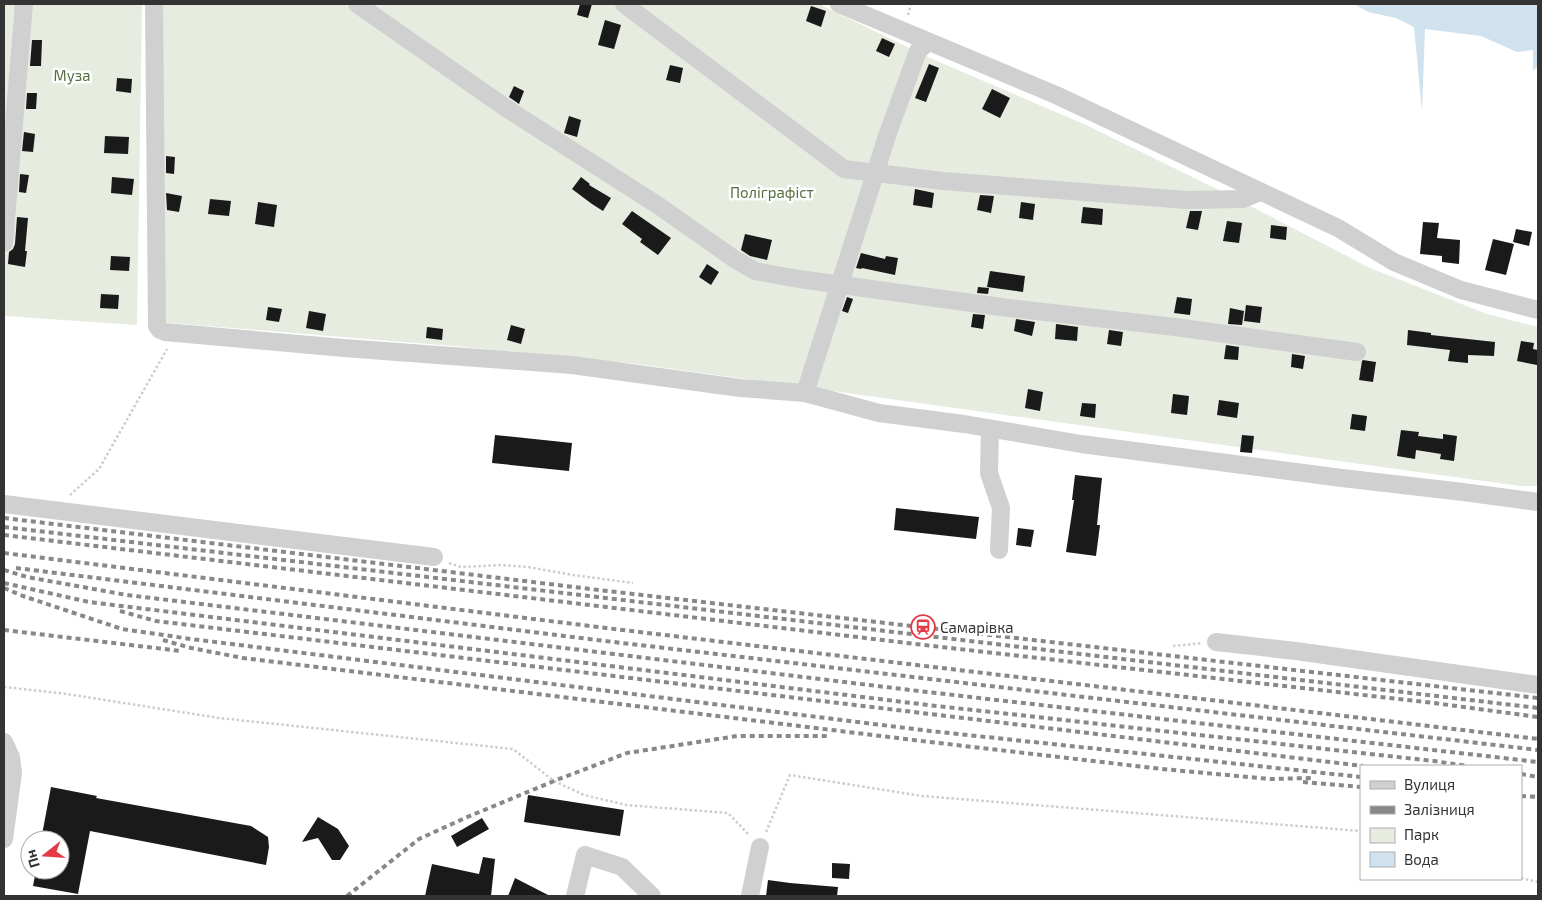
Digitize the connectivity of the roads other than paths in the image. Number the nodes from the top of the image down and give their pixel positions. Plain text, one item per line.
1 (24, 4) edge
2 (154, 4) edge
3 (357, 4) edge
4 (624, 4) edge
5 (839, 4) edge
6 (928, 42) junction
7 (876, 173) junction
8 (1260, 192) junction
9 (4, 243) edge
10 (839, 284) junction
11 (1538, 310) edge
12 (1358, 352) dead end
13 (805, 393) junction
14 (990, 429) junction
15 (1538, 502) edge
16 (4, 504) edge
17 (999, 550) dead end
18 (434, 557) road end
19 (1216, 642) road end
20 (1538, 686) edge
21 (4, 742) edge
22 (4, 839) edge
23 (760, 847) road end
24 (575, 896) edge
25 (652, 896) edge
26 (750, 896) edge

1 - 9 street
2 - 13 street
3 - 10 street
4 - 7 street
5 - 6 street
6 - 7 street
6 - 8 street
7 - 8 street
7 - 10 street
8 - 11 street
10 - 12 street
10 - 13 street
13 - 14 street
14 - 15 street
14 - 17 street
16 - 18 street
19 - 20 street
21 - 22 street
23 - 26 street
24 - 25 street

